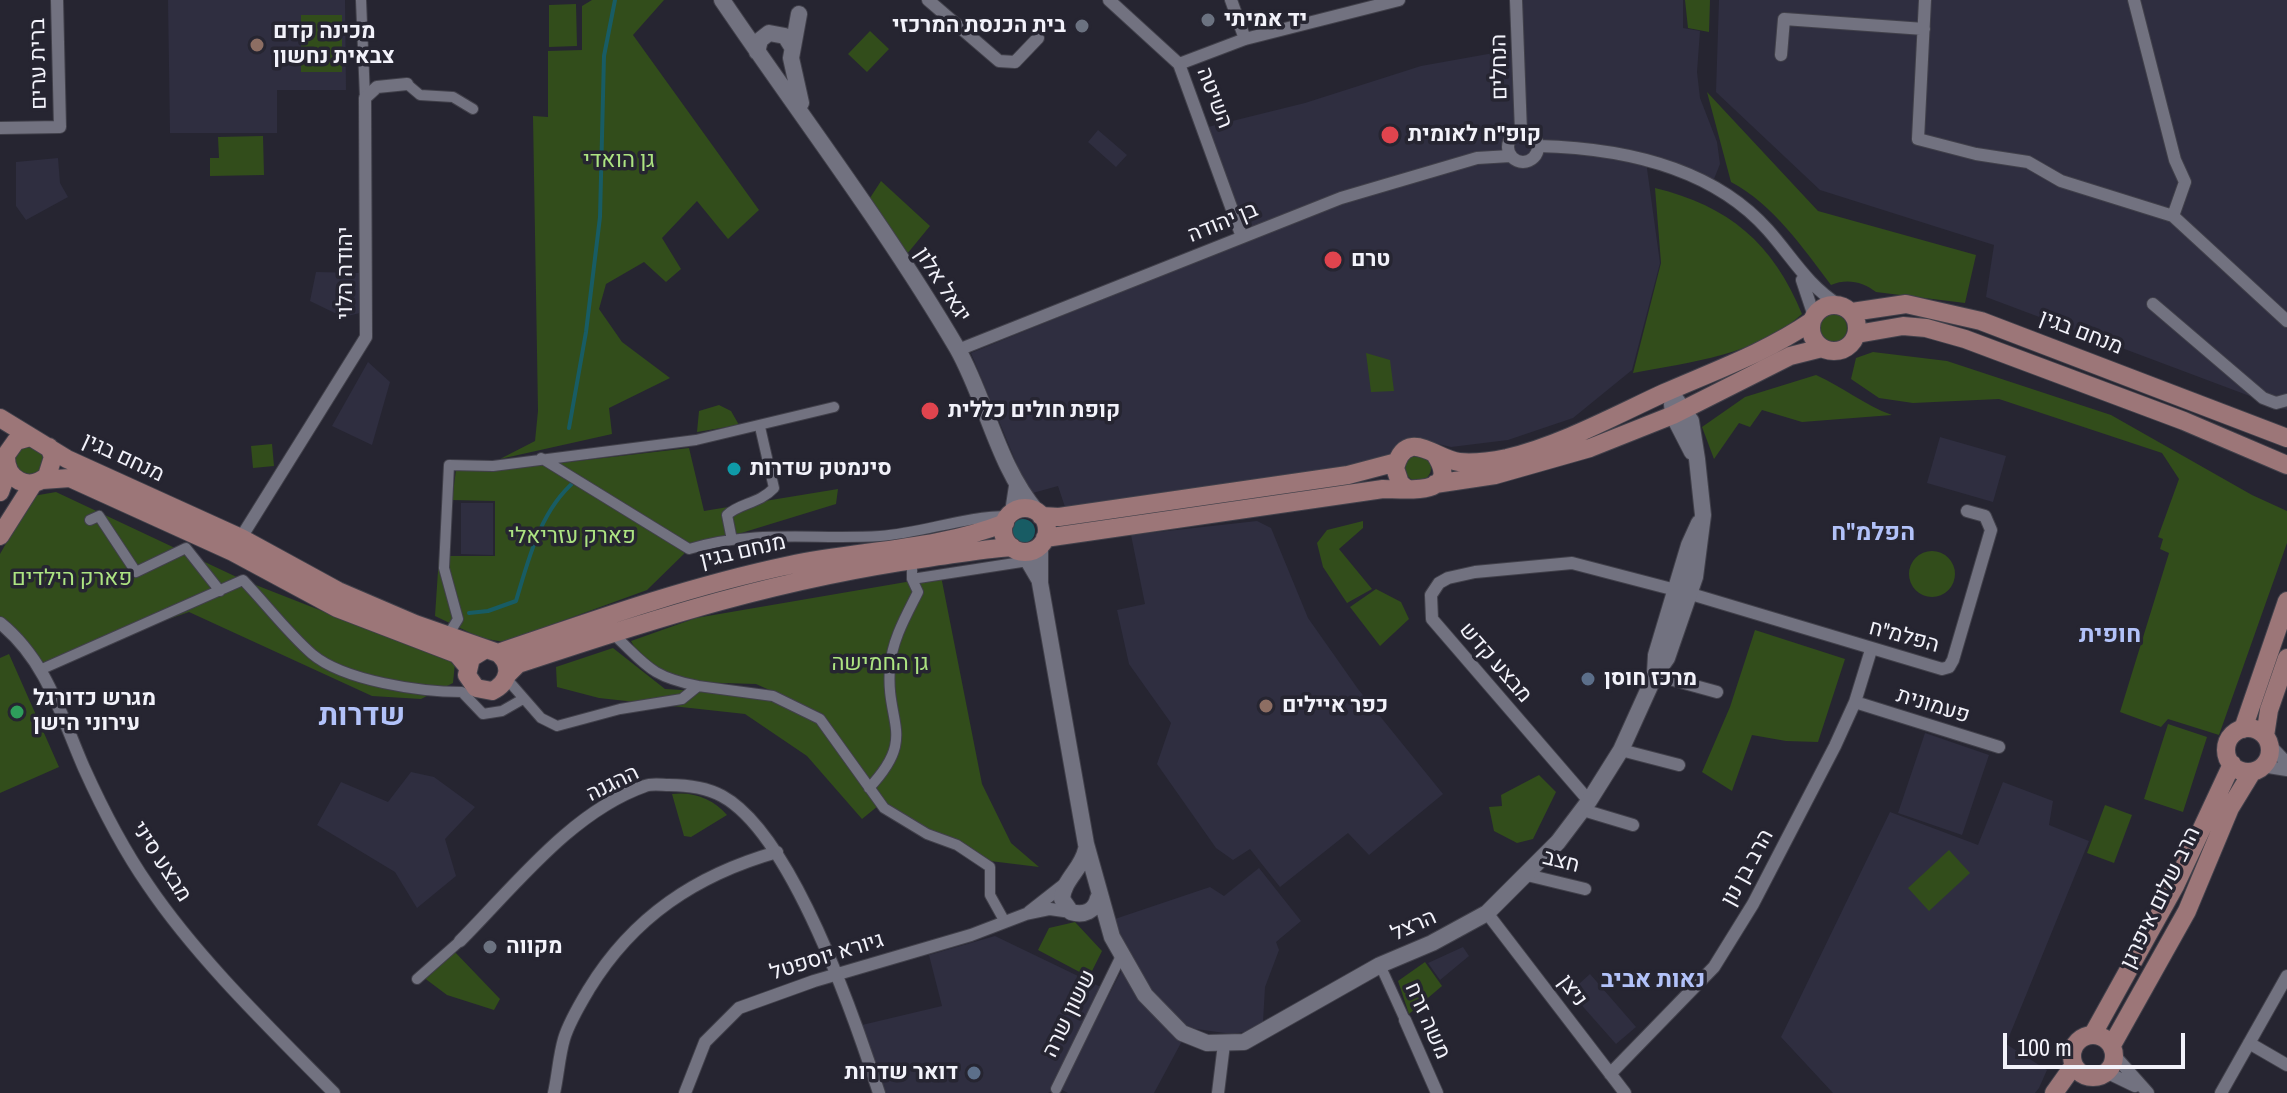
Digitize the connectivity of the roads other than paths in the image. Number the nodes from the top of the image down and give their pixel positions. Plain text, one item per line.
1 (57, 0) edge
2 (361, 0) edge
3 (809, 0) edge
4 (928, 0) edge
5 (1109, 0) edge
6 (1231, 0) edge
7 (1399, 0) edge
8 (1516, 0) edge
9 (1925, 0) edge
10 (2134, 0) edge
11 (725, 4) edge
12 (799, 14) junction
13 (1924, 29) junction
14 (772, 33) junction
15 (1038, 38) dead end
16 (1245, 39) junction
17 (757, 52) junction
18 (791, 52) junction
19 (1781, 55) dead end
20 (1179, 64) junction
21 (768, 66) junction
22 (407, 84) joint
23 (365, 98) junction
24 (473, 109) dead end
25 (808, 120) junction
26 (0, 128) edge
27 (1521, 132) junction
28 (1538, 146) junction
29 (1510, 156) junction
30 (2173, 216) junction
31 (1242, 237) junction
32 (1798, 270) junction
33 (2153, 304) dead end
34 (1845, 308) junction
35 (1813, 318) junction
36 (2287, 321) edge
37 (1857, 334) junction
38 (1822, 348) junction
39 (958, 350) junction
40 (1670, 391) junction
41 (2287, 400) edge
42 (834, 407) dead end
43 (1679, 412) junction
44 (0, 418) edge
45 (760, 427) junction
46 (30, 437) junction
47 (2287, 438) edge
48 (49, 447) junction
49 (1435, 454) junction
50 (5, 457) edge
51 (541, 458) junction
52 (1397, 462) junction
53 (2287, 465) edge
54 (38, 482) junction
55 (1435, 484) junction
56 (1017, 486) junction
57 (1407, 489) junction
58 (0, 492) edge
59 (1967, 511) dead end
60 (1039, 514) junction
61 (1009, 517) junction
62 (90, 520) dead end
63 (0, 536) edge
64 (732, 540) junction
65 (237, 545) junction
66 (1030, 549) junction
67 (912, 570) junction
68 (220, 591) junction
69 (1684, 592) junction
70 (2287, 601) edge
71 (0, 623) edge
72 (610, 631) junction
73 (447, 637) junction
74 (1871, 650) junction
75 (491, 651) junction
76 (2287, 658) edge
77 (467, 666) junction
78 (42, 669) junction
79 (1655, 675) junction
80 (507, 676) junction
81 (698, 686) junction
82 (1717, 692) dead end
83 (523, 699) junction
84 (1855, 702) junction
85 (2243, 729) junction
86 (2267, 740) junction
87 (1999, 747) dead end
88 (1621, 750) junction
89 (2287, 763) edge
90 (2232, 764) junction
91 (1679, 765) dead end
92 (2257, 769) junction
93 (2287, 770) edge
94 (869, 788) junction
95 (1586, 806) junction
96 (1633, 825) dead end
97 (1086, 844) junction
98 (777, 852) junction
99 (1527, 875) junction
100 (1068, 882) junction
101 (1585, 889) dead end
102 (1098, 893) junction
103 (1074, 913) junction
104 (1487, 913) junction
105 (1026, 914) junction
106 (1005, 922) junction
107 (460, 941) joint
108 (1121, 956) junction
109 (1380, 965) junction
110 (837, 975) junction
111 (2287, 976) edge
112 (417, 979) dead end
113 (1405, 1020) joint
114 (2093, 1034) junction
115 (2249, 1043) junction
116 (1224, 1044) junction
117 (2074, 1065) junction
118 (2287, 1065) edge
119 (2100, 1069) edge
120 (1610, 1074) junction
121 (1056, 1089) dead end
122 (334, 1093) edge
123 (554, 1093) edge
124 (685, 1093) edge
125 (879, 1093) edge
126 (1218, 1093) edge
127 (1437, 1093) edge
128 (1625, 1093) edge
129 (2054, 1093) edge
130 (2149, 1093) edge
131 (2221, 1093) edge

1 - 26 street, ברית ערים
2 - 23 street
3 - 12 street
4 - 15 street
5 - 20 street, השיטה
6 - 16 street
7 - 16 street
8 - 27 street, הנחלים
9 - 13 street
10 - 30 street
11 - 14 street
11 - 17 street
12 - 14 street
12 - 18 street
13 - 19 street
13 - 30 street
14 - 17 street
14 - 18 street
16 - 20 street
17 - 21 street
18 - 21 street
18 - 25 street, יגאל אלון
20 - 31 street, השיטה
21 - 25 street, יגאל אלון
22 - 23 street
22 - 24 street
23 - 65 street, יהודה הלוי
25 - 39 street, יגאל אלון
27 - 28 street
27 - 29 street
28 - 29 street
28 - 32 street
29 - 31 street, בן יהודה
30 - 36 street
31 - 39 street, בן יהודה
32 - 34 street
32 - 35 street
33 - 41 street
34 - 35 main road
34 - 37 main road
34 - 47 main road, מנחם בגין
35 - 38 main road
35 - 40 main road
37 - 38 main road
37 - 53 main road, מנחם בגין
38 - 43 main road
39 - 56 street, יגאל אלון
40 - 43 street, הרצל
40 - 49 main road
42 - 45 street
43 - 55 main road
43 - 69 street, הרצל
44 - 46 main road
45 - 51 street
45 - 64 street
46 - 48 main road
46 - 50 main road
48 - 54 main road
48 - 65 main road, מנחם בגין
49 - 52 main road
49 - 55 main road
50 - 54 main road
50 - 58 main road
51 - 64 street
51 - 73 street
52 - 57 main road
52 - 60 main road
54 - 63 main road
54 - 65 main road, מנחם בגין
55 - 57 main road
56 - 60 street, יגאל אלון
56 - 61 street
57 - 66 main road, מנחם בגין
59 - 74 street, הפלמ"ח
60 - 61 main road
60 - 66 main road
61 - 64 street
61 - 66 main road
61 - 75 main road, מנחם בגין
62 - 68 street
65 - 73 main road, מנחם בגין
65 - 77 main road, מנחם בגין
66 - 67 main road, מנחם בגין
66 - 97 street, הרצל
67 - 72 main road, מנחם בגין
67 - 94 street
68 - 78 street
68 - 83 street
69 - 74 street, הפלמ"ח
69 - 79 street, הרצל
69 - 95 street, מבצע קדש
70 - 85 main road
71 - 78 street, מבצע סיני
72 - 80 main road, מנחם בגין
72 - 81 street
73 - 75 main road, מנחם בגין
74 - 84 street, הרב בן נון
75 - 77 main road
75 - 80 main road
76 - 86 main road
77 - 80 main road
78 - 122 street, מבצע סיני
79 - 82 street
79 - 88 street, הרצל
80 - 83 street
81 - 83 street
81 - 94 street
84 - 87 street, פעמונית
84 - 120 street, הרב בן נון
85 - 86 main road
85 - 90 main road
86 - 89 street
86 - 92 main road
88 - 91 street
88 - 95 street, הרצל
90 - 92 main road
90 - 114 main road, הרב שלום איפרגן
92 - 93 street
92 - 119 main road, הרב שלום איפרגן
94 - 106 street
95 - 96 street
95 - 99 street, הרצל
97 - 100 street
97 - 102 street, הרצל
98 - 107 street, ההגנה
98 - 110 street, ההגנה
98 - 123 street
99 - 101 street, חצב
99 - 104 street, הרצל
100 - 102 street
100 - 103 street
100 - 105 street, גיורא יוספטל
102 - 103 street
102 - 108 street, הרצל
103 - 105 street, גיורא יוספטל
103 - 108 street, הרצל
104 - 109 street, הרצל
104 - 120 street, ניצן
105 - 106 street, גיורא יוספטל
106 - 110 street, גיורא יוספטל
107 - 112 street, ההגנה
108 - 116 street, הרצל
108 - 121 street, ששון שרה
109 - 113 street, משה זרח
109 - 116 street, הרצל
110 - 124 street, גיורא יוספטל
110 - 125 street, ההגנה
111 - 115 street
113 - 127 street, משה זרח
114 - 117 main road, הרב שלום איפרגן
114 - 119 main road
115 - 118 street
115 - 131 street
116 - 126 street
117 - 119 main road
117 - 129 main road
119 - 130 street
120 - 128 street, ניצן

